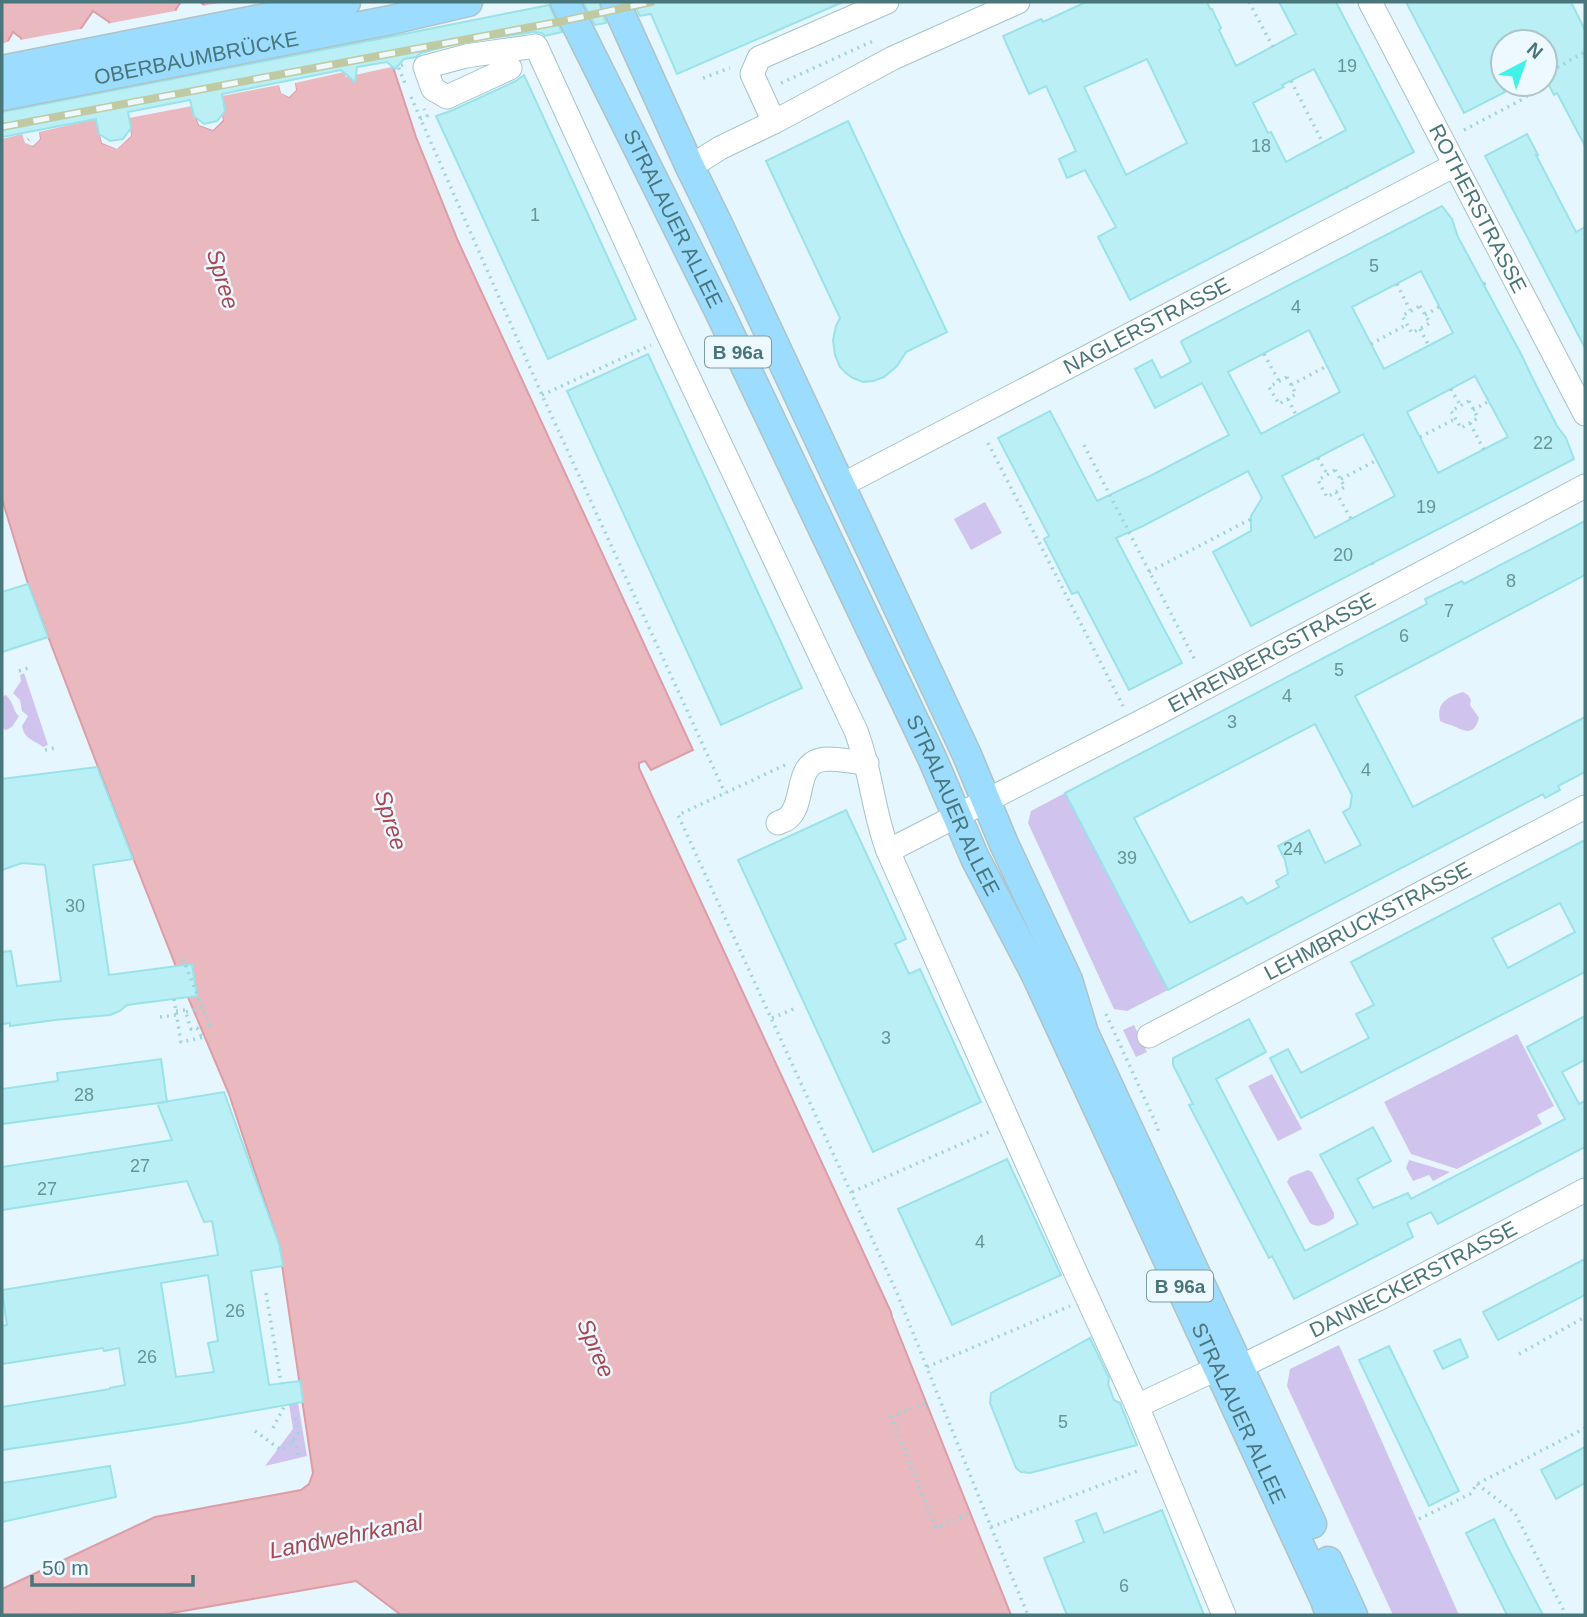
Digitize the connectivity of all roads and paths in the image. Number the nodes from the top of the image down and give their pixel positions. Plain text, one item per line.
1 (346, 2) edge
2 (468, 2) edge
3 (565, 2) edge
4 (615, 2) edge
5 (887, 2) edge
6 (1017, 2) edge
7 (1249, 2) edge
8 (1370, 2) edge
9 (879, 39) dead end
10 (1273, 47) dead end
11 (1585, 52) edge
12 (398, 66) dead end
13 (1559, 66) edge
14 (510, 68) dead end
15 (2, 70) edge
16 (1291, 81) dead end
17 (760, 92) junction
18 (2, 96) edge
19 (1525, 98) edge
20 (774, 122) junction
21 (1464, 130) dead end
22 (1323, 142) dead end
23 (1455, 164) junction
24 (690, 167) junction
25 (1346, 187) dead end
26 (1349, 193) dead end
27 (1397, 284) dead end
28 (1440, 307) dead end
29 (1411, 311) junction
30 (1425, 315) junction
31 (1407, 325) junction
32 (1420, 329) junction
33 (669, 336) junction
34 (1371, 344) dead end
35 (1429, 346) dead end
36 (1264, 354) dead end
37 (1327, 366) dead end
38 (1279, 381) junction
39 (1291, 385) junction
40 (1451, 388) dead end
41 (542, 395) junction
42 (1288, 399) junction
43 (1489, 401) dead end
44 (1460, 405) junction
45 (1474, 410) junction
46 (1585, 414) edge
47 (1296, 415) dead end
48 (1455, 419) junction
49 (1469, 423) junction
50 (1420, 438) dead end
51 (988, 443) dead end
52 (1084, 445) dead end
53 (1484, 450) dead end
54 (1318, 458) dead end
55 (1377, 460) dead end
56 (1327, 474) junction
57 (1341, 479) junction
58 (840, 486) junction
59 (1585, 486) edge
60 (1336, 492) junction
61 (1251, 519) dead end
62 (1351, 519) dead end
63 (1372, 563) dead end
64 (1376, 569) dead end
65 (1149, 572) junction
66 (1196, 662) dead end
67 (31, 667) dead end
68 (19, 671) dead end
69 (1133, 726) junction
70 (58, 747) dead end
71 (44, 750) dead end
72 (867, 763) junction
73 (987, 801) junction
74 (1585, 807) edge
75 (957, 817) junction
76 (778, 823) dead end
77 (888, 851) junction
78 (184, 959) dead end
79 (174, 999) dead end
80 (202, 1007) junction
81 (796, 1008) dead end
82 (186, 1012) junction
83 (176, 1013) junction
84 (160, 1017) dead end
85 (772, 1018) junction
86 (210, 1026) dead end
87 (1149, 1036) dead end
88 (1128, 1048) dead end
89 (1120, 1052) dead end
90 (1009, 1122) junction
91 (1585, 1190) edge
92 (852, 1192) junction
93 (266, 1293) dead end
94 (1088, 1298) junction
95 (1585, 1317) edge
96 (1518, 1354) dead end
97 (927, 1367) junction
98 (1229, 1367) junction
99 (281, 1384) dead end
100 (925, 1403) dead end
101 (285, 1405) dead end
102 (1137, 1406) junction
103 (295, 1416) dead end
104 (273, 1428) dead end
105 (1585, 1428) edge
106 (255, 1431) dead end
107 (292, 1441) junction
108 (298, 1455) dead end
109 (1161, 1462) junction
110 (1477, 1484) junction
111 (970, 1513) dead end
112 (1419, 1519) dead end
113 (991, 1527) junction
114 (1028, 1615) edge
115 (1224, 1615) edge
116 (1330, 1615) edge
117 (1353, 1615) edge
118 (1566, 1615) edge

1 - 15 main road, OBERBAUMBRÜCKE
2 - 18 main road, OBERBAUMBRÜCKE
3 - 75 main road, STRALAUER ALLEE / B 96a
4 - 24 main road, STRALAUER ALLEE / B 96a
5 - 17 street
6 - 20 street
7 - 10 path
8 - 23 street, ROTHERSTRASSE
9 - 17 path
11 - 13 path
12 - 41 path
14 - 33 street
16 - 22 path
17 - 20 street
19 - 21 path
20 - 24 street
23 - 46 street, ROTHERSTRASSE
23 - 58 street, NAGLERSTRASSE
24 - 58 main road, STRALAUER ALLEE / B 96a
25 - 26 path
27 - 29 path
28 - 30 path
29 - 30 path
29 - 31 path
30 - 32 path
31 - 32 path
31 - 34 path
32 - 35 path
33 - 41 path
33 - 72 street
36 - 38 path
37 - 39 path
38 - 39 path
38 - 42 path
39 - 42 path
40 - 44 path
41 - 85 path
42 - 47 path
43 - 45 path
44 - 45 path
44 - 48 path
45 - 49 path
48 - 49 path
48 - 50 path
49 - 53 path
51 - 69 path
52 - 65 path
54 - 56 path
55 - 57 path
56 - 57 path
56 - 60 path
57 - 60 path
58 - 73 main road, STRALAUER ALLEE / B 96a
59 - 69 street, EHRENBERGSTRASSE
60 - 62 path
61 - 65 path
63 - 64 path
65 - 66 path
67 - 68 path
69 - 73 street, EHRENBERGSTRASSE
70 - 71 path
72 - 76 street
72 - 77 street
73 - 75 street, EHRENBERGSTRASSE
73 - 98 main road, STRALAUER ALLEE / B 96a
74 - 87 street, LEHMBRUCKSTRASSE
75 - 77 street, EHRENBERGSTRASSE
75 - 98 main road, STRALAUER ALLEE / B 96a
77 - 90 street
78 - 80 path
79 - 83 path
80 - 82 path
80 - 86 path
81 - 85 path
82 - 83 path
82 - 83 path
83 - 84 path
85 - 92 path
88 - 89 path
90 - 92 path
90 - 94 street
91 - 98 street, DANNECKERSTRASSE
92 - 97 path
93 - 99 path
94 - 97 path
94 - 102 street
95 - 96 path
97 - 113 path
98 - 102 street, DANNECKERSTRASSE
98 - 116 main road, STRALAUER ALLEE / B 96a
98 - 117 main road, STRALAUER ALLEE / B 96a
100 - 111 path
101 - 104 path
102 - 109 street
103 - 107 path
105 - 110 path
106 - 107 path
107 - 108 path
109 - 113 path
109 - 115 street
110 - 112 path
110 - 118 path
113 - 114 path

